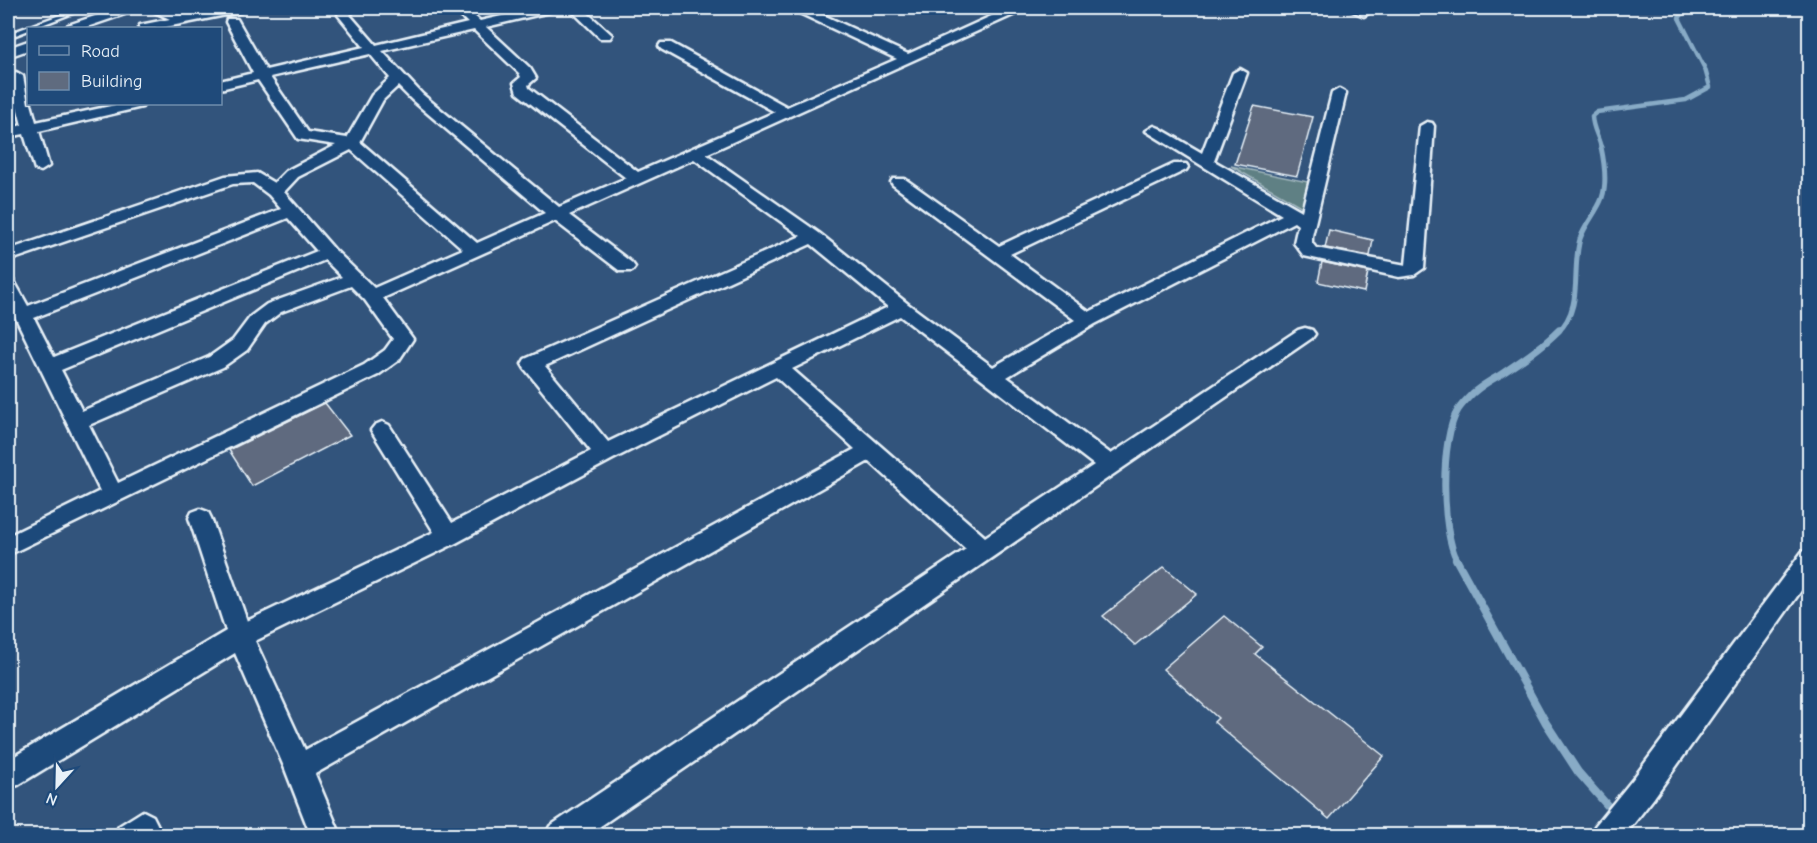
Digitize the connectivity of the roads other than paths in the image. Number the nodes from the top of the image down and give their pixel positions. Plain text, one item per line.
1 (83, 8) edge
2 (130, 8) edge
3 (152, 8) edge
4 (241, 8) edge
5 (351, 8) edge
6 (458, 8) edge
7 (550, 8) edge
8 (575, 8) edge
9 (800, 8) edge
10 (1018, 8) edge
11 (184, 20) junction
12 (232, 22) dead end
13 (477, 26) junction
14 (32, 27) edge
15 (76, 27) edge
16 (150, 27) edge
17 (27, 29) edge
18 (605, 35) dead end
19 (8, 36) edge
20 (27, 45) edge
21 (666, 46) dead end
22 (373, 49) junction
23 (8, 52) edge
24 (27, 54) edge
25 (8, 58) edge
26 (908, 59) junction
27 (1240, 73) dead end
28 (16, 76) dead end
29 (262, 76) junction
30 (398, 78) junction
31 (222, 85) edge
32 (1339, 93) dead end
33 (132, 105) edge
34 (786, 112) junction
35 (1427, 126) dead end
36 (29, 128) junction
37 (1154, 131) dead end
38 (8, 134) edge
39 (352, 143) junction
40 (695, 153) junction
41 (1207, 160) junction
42 (41, 166) dead end
43 (1180, 167) dead end
44 (637, 179) junction
45 (899, 182) dead end
46 (276, 192) junction
47 (291, 211) junction
48 (558, 214) junction
49 (1302, 219) junction
50 (813, 237) junction
51 (476, 251) junction
52 (328, 253) junction
53 (999, 253) junction
54 (8, 256) edge
55 (626, 267) dead end
56 (354, 279) junction
57 (8, 285) edge
58 (372, 296) junction
59 (901, 308) junction
60 (23, 315) junction
61 (1088, 320) junction
62 (1305, 334) dead end
63 (49, 367) junction
64 (778, 368) junction
65 (994, 376) junction
66 (77, 422) junction
67 (382, 430) dead end
68 (871, 450) junction
69 (605, 453) junction
70 (1110, 465) junction
71 (113, 494) junction
72 (201, 518) dead end
73 (448, 536) junction
74 (8, 546) edge
75 (984, 550) junction
76 (1809, 559) edge
77 (240, 636) junction
78 (299, 768) junction
79 (8, 775) edge
80 (326, 836) edge
81 (560, 836) edge
82 (1605, 836) edge

1 - 14 lane
2 - 15 street
3 - 11 street
4 - 11 street
5 - 22 street
6 - 13 street
7 - 13 street
8 - 18 street
9 - 26 street
10 - 26 street
11 - 16 street
12 - 29 street
13 - 22 street
13 - 44 street
17 - 19 lane
20 - 23 street
21 - 34 street
22 - 29 street
22 - 30 street
24 - 25 street
26 - 34 street
27 - 41 street
28 - 36 street
29 - 31 street
29 - 39 street
30 - 39 street
30 - 48 street
32 - 49 street
33 - 36 street
34 - 40 street
35 - 49 street
36 - 38 street
36 - 42 street
37 - 41 street
39 - 46 street
39 - 51 street
40 - 44 street
40 - 50 street
41 - 49 street
43 - 53 street
44 - 48 street
45 - 53 street
46 - 47 street
46 - 54 street
47 - 52 street
47 - 60 street
48 - 51 street
48 - 55 street
49 - 61 street
50 - 59 street
50 - 69 street
51 - 58 street
52 - 56 street
52 - 63 street
53 - 61 street
56 - 58 street
56 - 66 street
57 - 60 street
58 - 71 street
59 - 64 street
59 - 65 street
60 - 63 street
61 - 65 street
62 - 70 street
63 - 66 street
64 - 68 street
64 - 69 street
65 - 70 street
66 - 71 street
67 - 73 street
68 - 75 street
68 - 78 street
69 - 73 street
70 - 75 street
71 - 74 street
72 - 77 street
73 - 77 street
75 - 81 street
76 - 82 street
77 - 78 street
77 - 79 street
78 - 80 street

